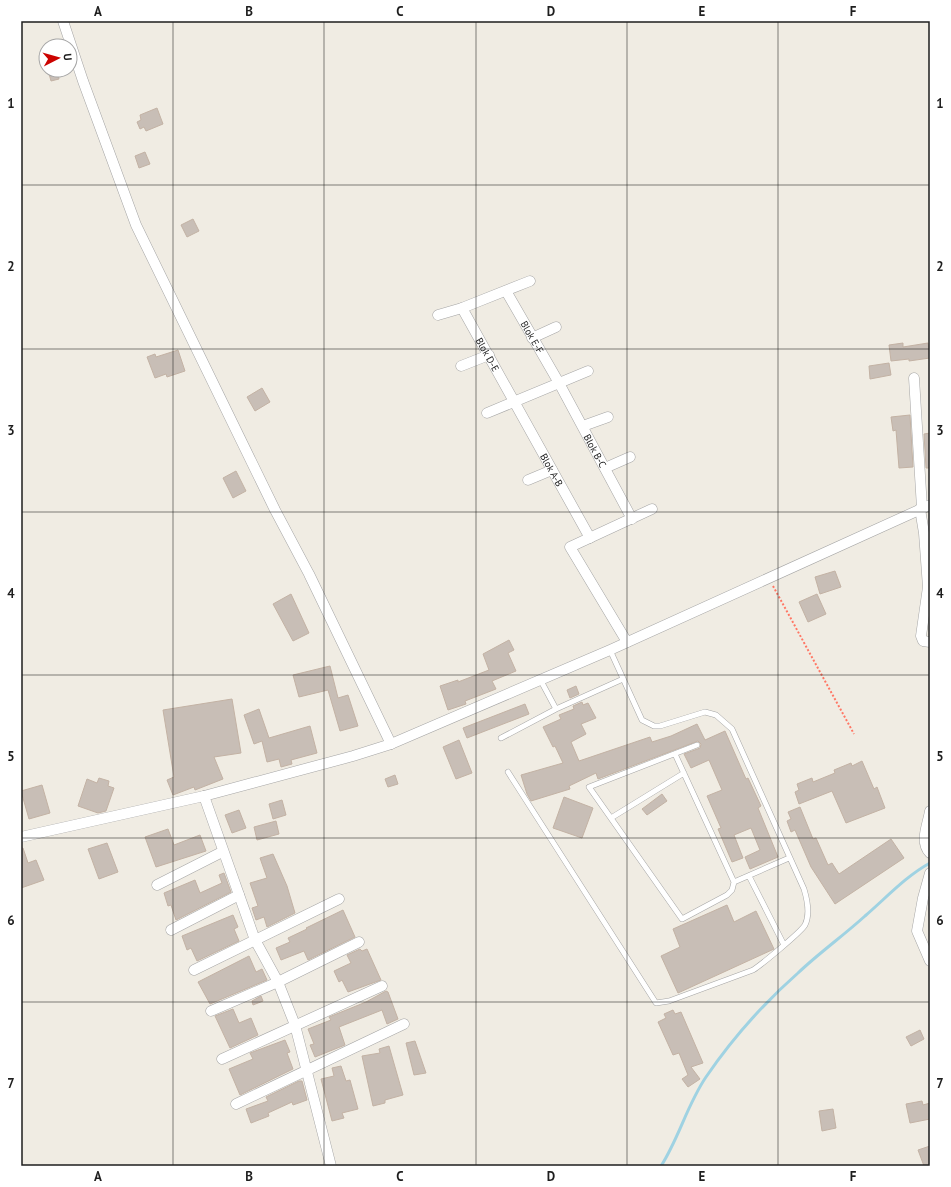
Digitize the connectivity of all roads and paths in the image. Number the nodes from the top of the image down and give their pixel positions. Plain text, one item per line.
1 (63, 21) edge
2 (530, 281) dead end
3 (506, 291) junction
4 (462, 308) junction
5 (438, 315) dead end
6 (556, 327) dead end
7 (532, 338) junction
8 (489, 355) junction
9 (461, 366) dead end
10 (588, 371) dead end
11 (914, 378) dead end
12 (559, 383) junction
13 (513, 402) junction
14 (487, 413) dead end
15 (608, 417) dead end
16 (583, 426) junction
17 (630, 457) dead end
18 (605, 468) junction
19 (552, 470) junction
20 (528, 480) dead end
21 (924, 507) edge
22 (652, 509) dead end
23 (632, 519) junction
24 (590, 538) junction
25 (768, 578) junction
26 (627, 642) junction
27 (930, 642) edge
28 (610, 650) junction
29 (623, 679) junction
30 (541, 681) junction
31 (556, 709) junction
32 (854, 734) dead end
33 (501, 738) dead end
34 (391, 744) junction
35 (697, 745) dead end
36 (675, 754) junction
37 (508, 772) dead end
38 (684, 772) junction
39 (204, 796) junction
40 (930, 811) edge
41 (611, 818) junction
42 (21, 837) edge
43 (222, 852) junction
44 (930, 853) edge
45 (789, 858) junction
46 (930, 873) edge
47 (749, 876) junction
48 (734, 882) junction
49 (157, 885) dead end
50 (239, 895) junction
51 (339, 899) dead end
52 (171, 930) dead end
53 (255, 940) junction
54 (359, 942) dead end
55 (784, 944) junction
56 (930, 962) edge
57 (194, 970) dead end
58 (278, 982) junction
59 (382, 986) dead end
60 (211, 1011) dead end
61 (404, 1024) dead end
62 (295, 1025) junction
63 (222, 1059) dead end
64 (307, 1071) junction
65 (236, 1104) dead end
66 (331, 1166) edge

1 - 34 street
2 - 3 street
3 - 4 street
3 - 7 street, Blok E-F
4 - 5 street
4 - 8 street, Blok D-E
6 - 7 street
7 - 12 street, Blok E-F
8 - 9 street
8 - 13 street, Blok D-E
10 - 12 street
11 - 21 street
12 - 13 street
12 - 16 street, Blok B-C
13 - 14 street
13 - 19 street, Blok A-B
15 - 16 street
16 - 18 street, Blok B-C
17 - 18 street
18 - 23 street, Blok B-C
19 - 20 street
19 - 24 street, Blok A-B
21 - 25 street
21 - 27 street
22 - 23 street
23 - 24 street
24 - 26 street
25 - 26 street
25 - 32 path
26 - 28 street
28 - 29 lane
28 - 30 street
29 - 31 lane
29 - 45 lane
30 - 31 lane
30 - 34 street
31 - 33 lane
34 - 39 street
35 - 36 lane
36 - 38 lane
36 - 41 lane
37 - 55 lane
38 - 41 lane
38 - 48 lane
39 - 42 street
39 - 43 street
40 - 44 street
41 - 48 lane
43 - 49 street
43 - 50 street
45 - 47 lane
45 - 55 lane
46 - 56 street
47 - 48 lane
47 - 55 lane
50 - 52 street
50 - 53 street
51 - 53 street
53 - 57 street
53 - 58 street
54 - 58 street
58 - 60 street
58 - 62 street
59 - 62 street
61 - 64 street
62 - 63 street
62 - 64 street
64 - 65 street
64 - 66 street

